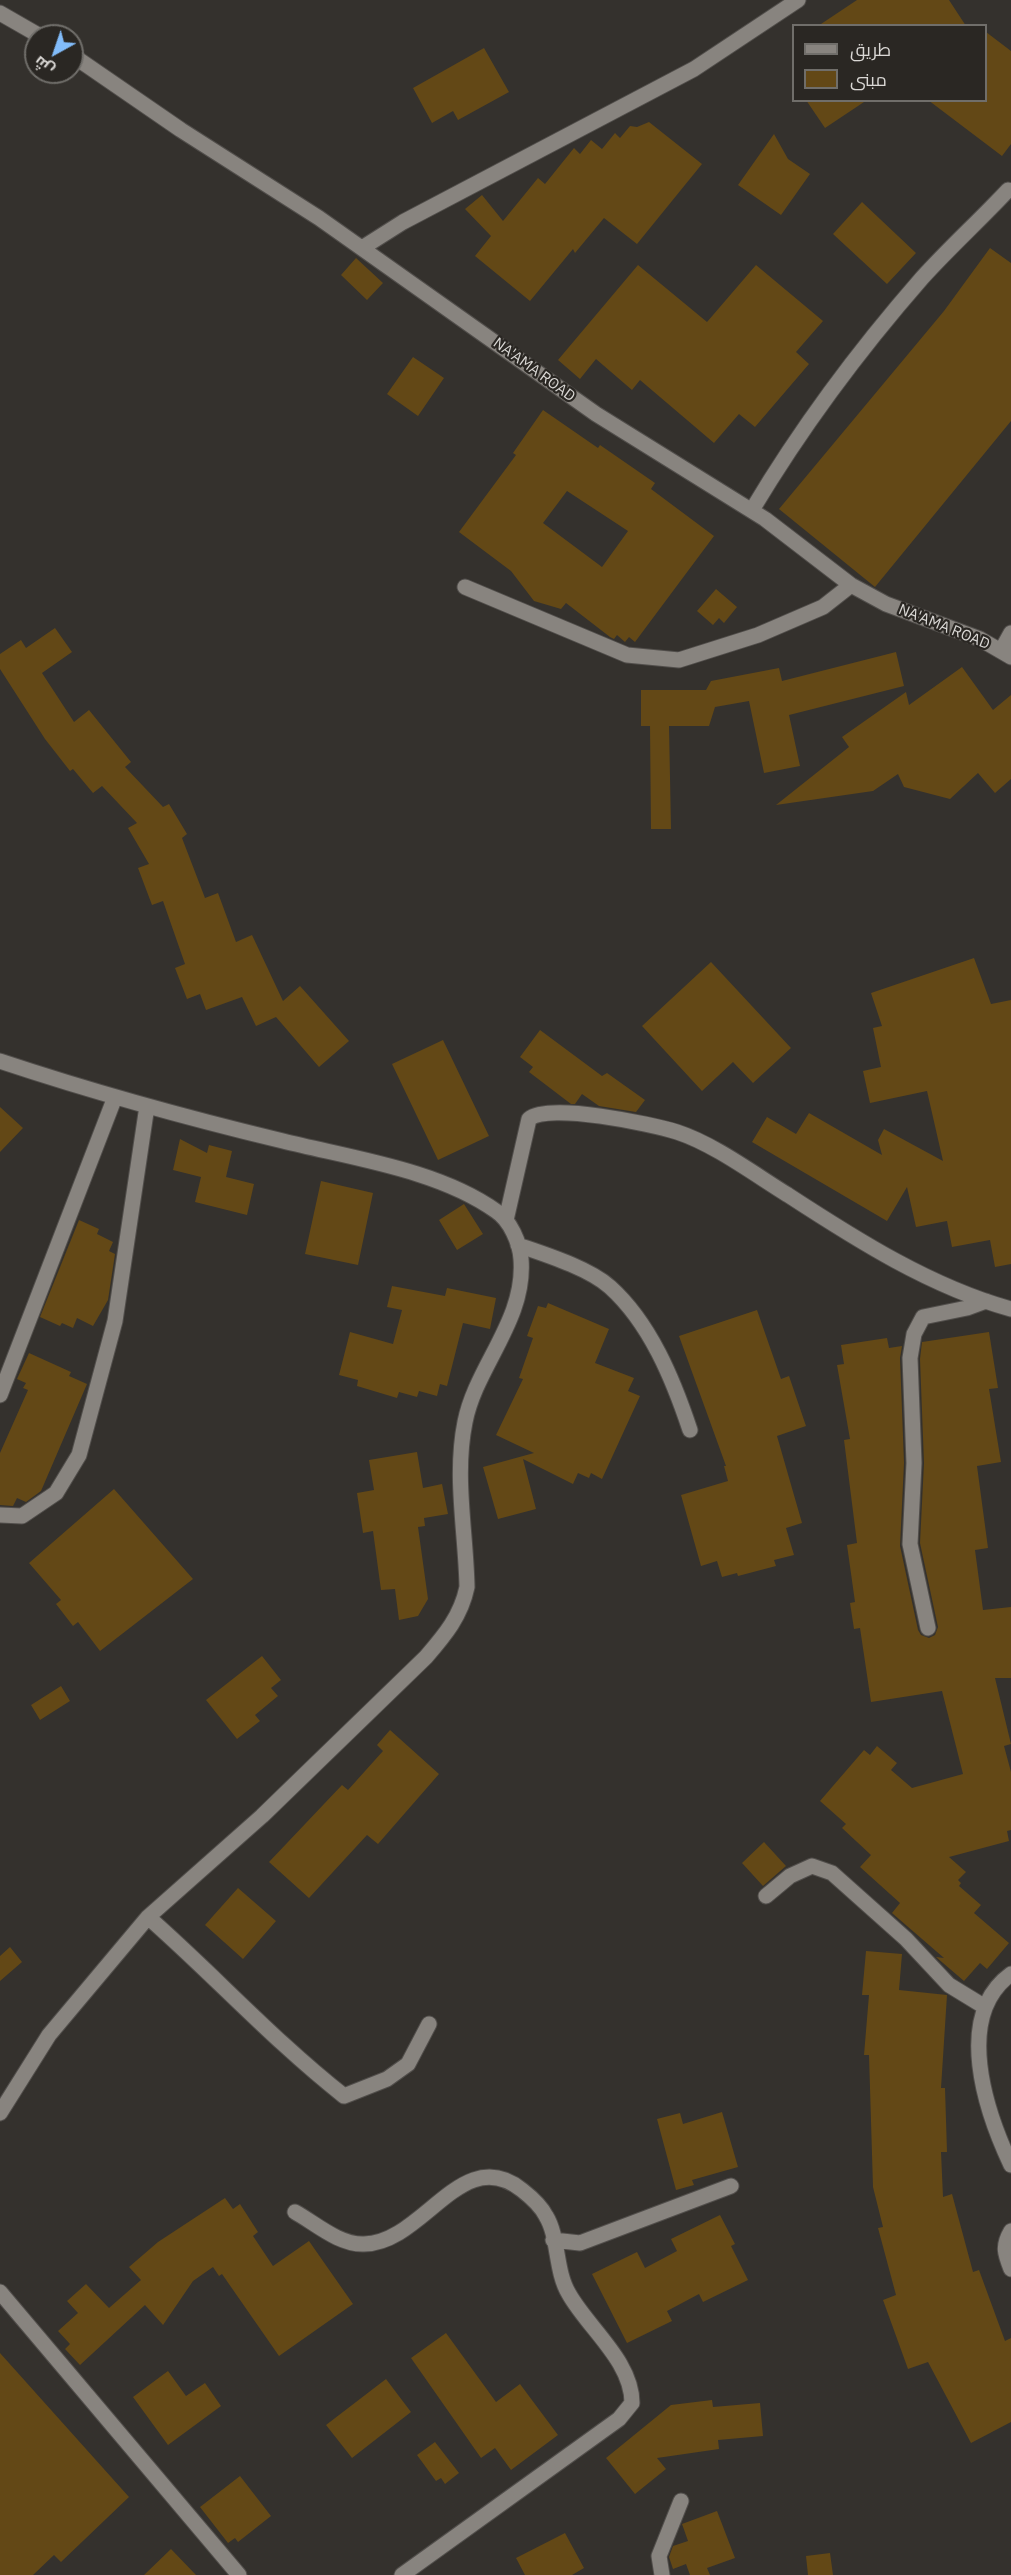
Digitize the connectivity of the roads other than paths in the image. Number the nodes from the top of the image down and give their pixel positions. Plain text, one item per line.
1 (798, 0) edge
2 (0, 13) edge
3 (24, 27) edge
4 (84, 63) edge
5 (1008, 190) dead end
6 (362, 248) junction
7 (752, 510) junction
8 (851, 585) junction
9 (465, 587) dead end
10 (1008, 643) edge
11 (0, 1061) edge
12 (115, 1097) junction
13 (147, 1106) junction
14 (506, 1220) junction
15 (518, 1245) junction
16 (986, 1300) junction
17 (1011, 1312) edge
18 (0, 1395) edge
19 (690, 1430) dead end
20 (0, 1515) edge
21 (928, 1628) dead end
22 (766, 1896) dead end
23 (148, 1917) junction
24 (1011, 1974) edge
25 (985, 2007) junction
26 (429, 2024) dead end
27 (0, 2113) edge
28 (1011, 2165) edge
29 (731, 2186) dead end
30 (295, 2212) dead end
31 (1011, 2231) edge
32 (552, 2240) junction
33 (1011, 2269) edge
34 (0, 2292) edge
35 (681, 2501) dead end
36 (239, 2575) edge
37 (402, 2575) edge
38 (662, 2575) edge

1 - 6 street
2 - 3 street
4 - 6 street, NA'AMA ROAD
5 - 7 street
6 - 7 street, NA'AMA ROAD
7 - 8 street, NA'AMA ROAD
8 - 9 street
8 - 10 street, NA'AMA ROAD
11 - 12 street
12 - 13 street
12 - 18 street
13 - 14 street
13 - 20 street
14 - 15 street
14 - 16 street
15 - 19 street
15 - 23 street
16 - 17 street
16 - 21 street
22 - 25 street
23 - 26 street
23 - 27 street
24 - 25 street
25 - 28 street
29 - 32 street
30 - 32 street
31 - 33 street
32 - 37 street
34 - 36 street
35 - 38 street

